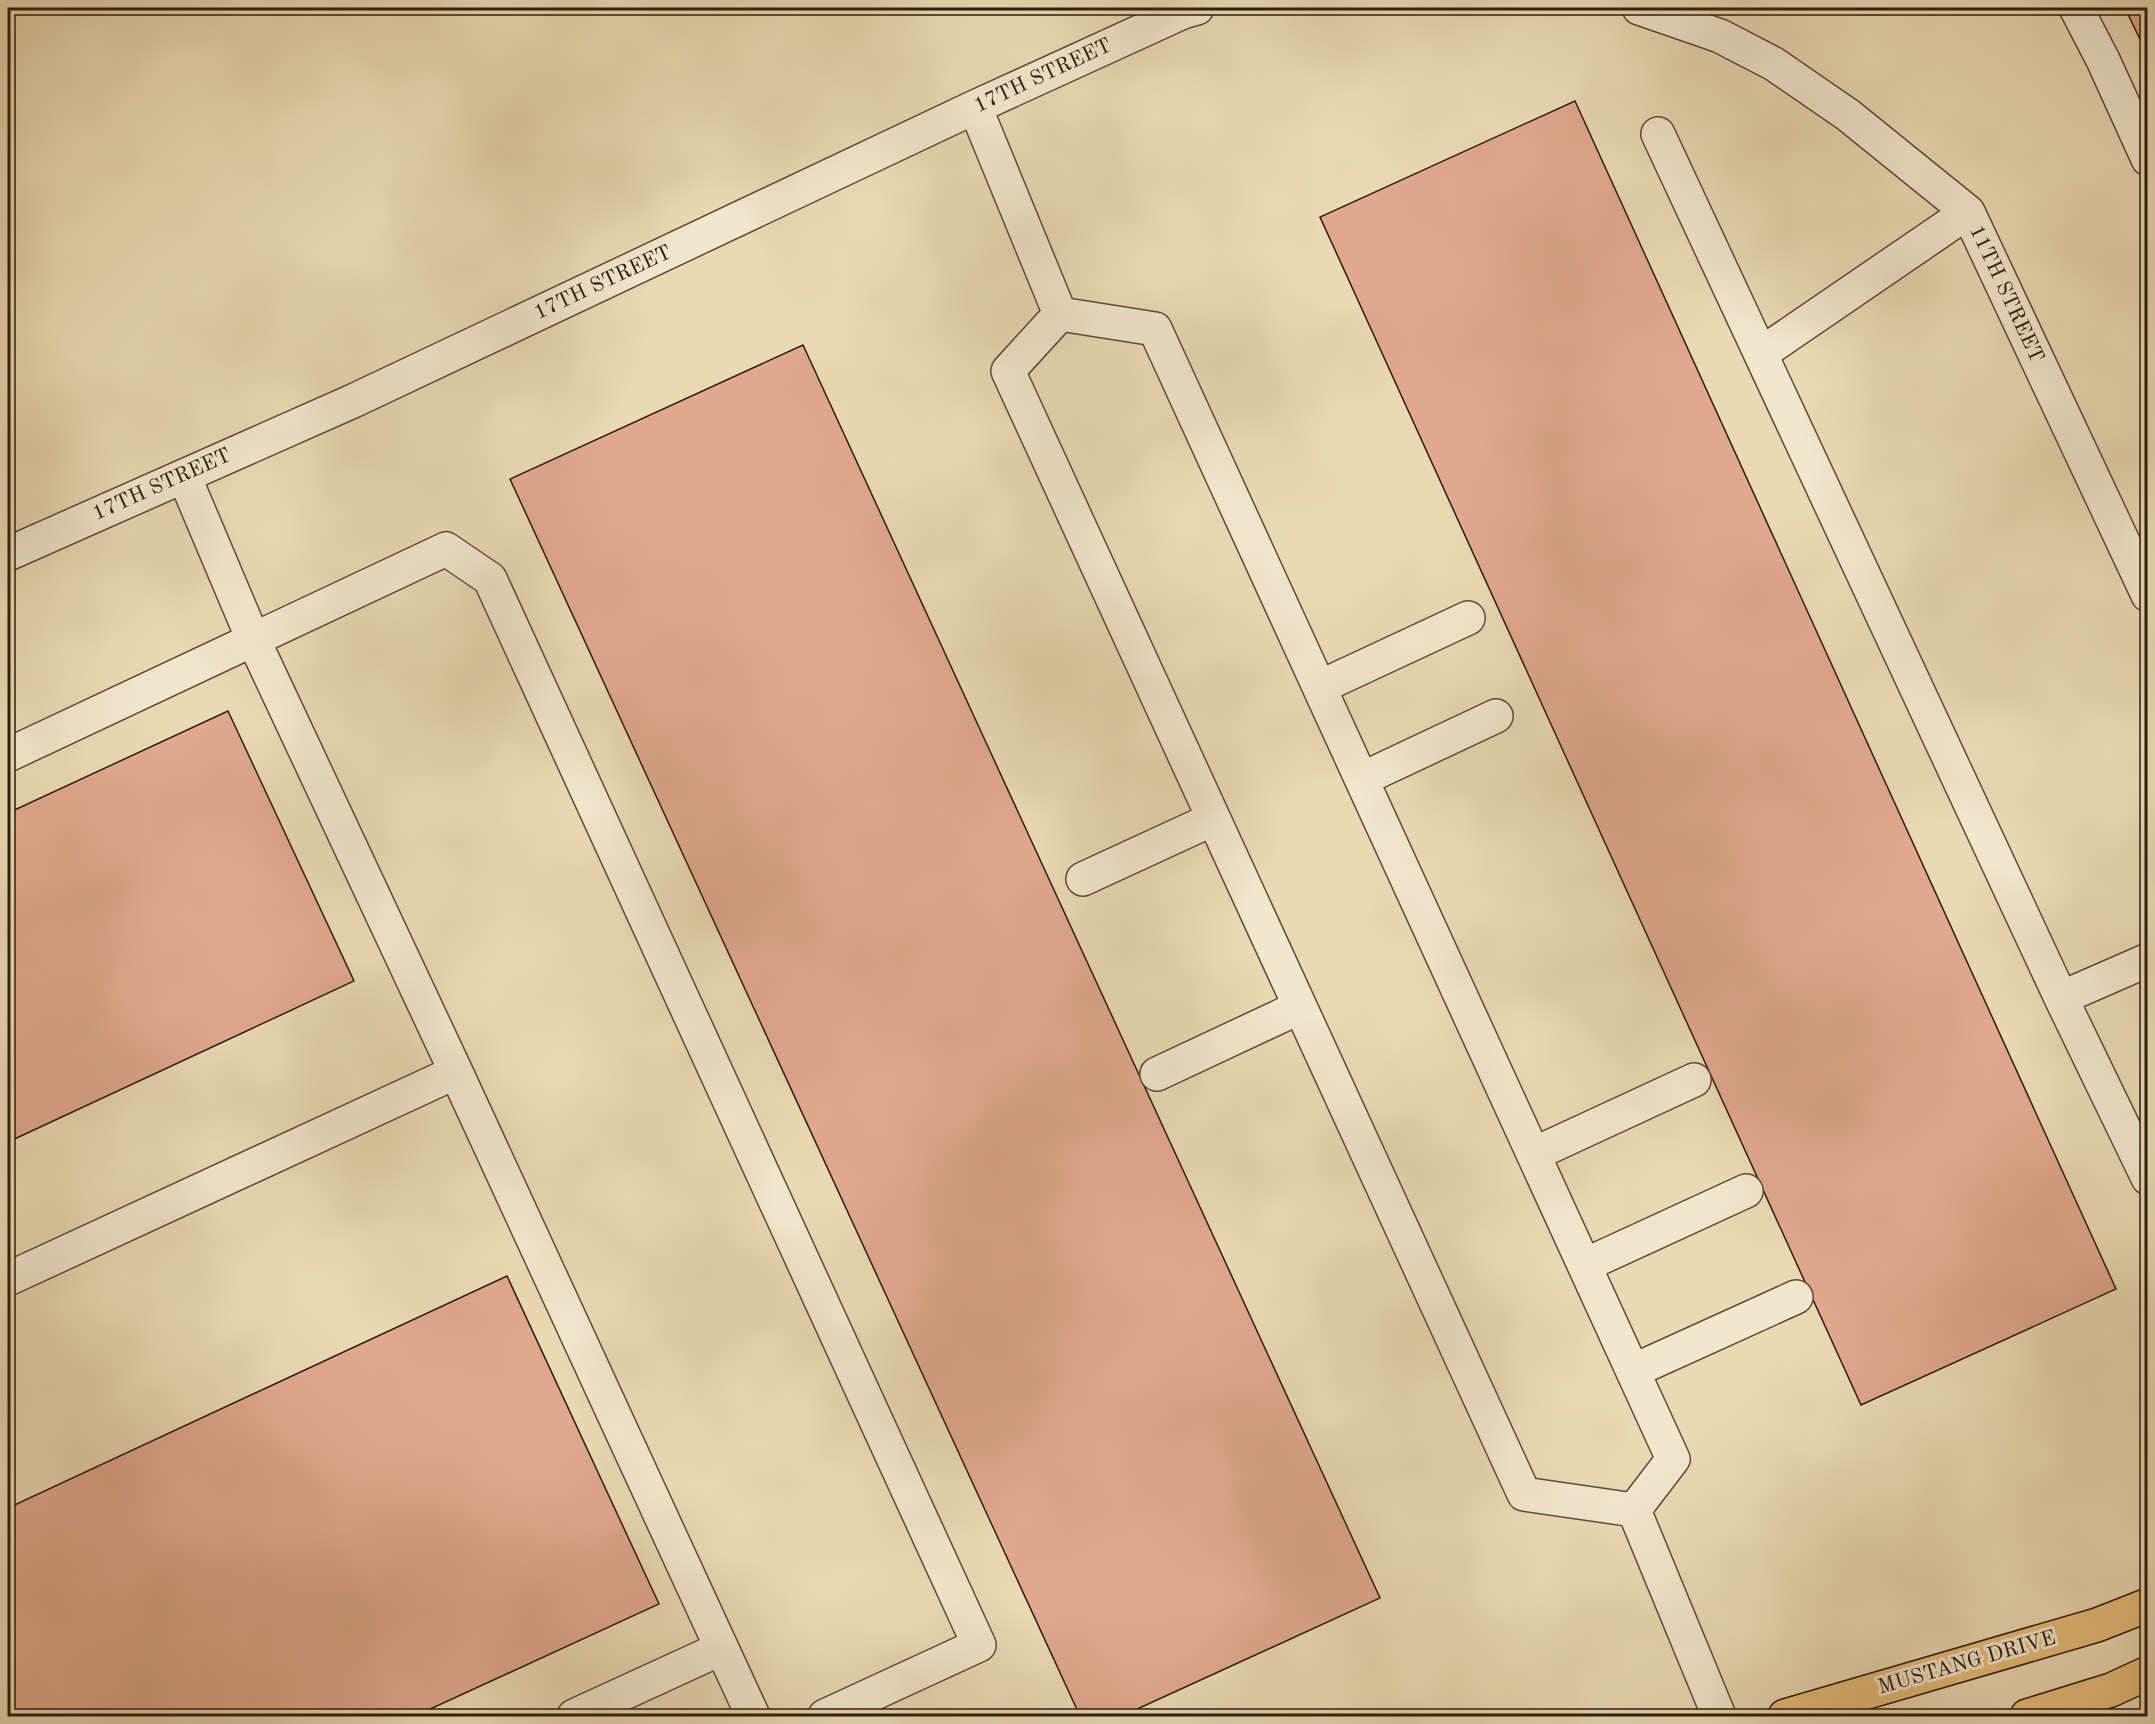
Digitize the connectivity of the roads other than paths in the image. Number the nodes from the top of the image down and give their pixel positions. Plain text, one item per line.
1 (1197, 8) edge
2 (2076, 8) edge
3 (1662, 13) edge
4 (975, 107) junction
5 (1658, 134) dead end
6 (2148, 159) edge
7 (1968, 212) junction
8 (1060, 315) junction
9 (1762, 353) junction
10 (184, 476) junction
11 (8, 554) edge
12 (2148, 595) edge
13 (1468, 618) dead end
14 (253, 639) junction
15 (1320, 687) junction
16 (1496, 716) dead end
17 (8, 755) edge
18 (1362, 779) junction
19 (1214, 819) junction
20 (1083, 879) dead end
21 (2148, 960) edge
22 (2061, 998) junction
23 (1300, 1007) junction
24 (456, 1072) junction
25 (1157, 1074) dead end
26 (1694, 1080) dead end
27 (1534, 1154) junction
28 (2148, 1178) edge
29 (1746, 1191) dead end
30 (1585, 1266) junction
31 (8, 1279) edge
32 (1796, 1298) dead end
33 (1633, 1371) junction
34 (1634, 1510) junction
35 (2148, 1605) edge
36 (720, 1649) junction
37 (2148, 1673) edge
38 (574, 1716) edge
39 (753, 1716) edge
40 (825, 1716) edge
41 (1719, 1716) edge
42 (1785, 1716) edge
43 (2027, 1716) edge

1 - 4 street, 17TH STREET
2 - 6 street
3 - 7 street, 11TH STREET
4 - 8 street
4 - 10 street, 17TH STREET
5 - 9 street
7 - 9 street
7 - 12 street, 11TH STREET
8 - 15 street
8 - 19 street
9 - 22 street
10 - 11 street, 17TH STREET
10 - 14 street
13 - 15 street
14 - 17 street
14 - 24 street
14 - 40 street
15 - 18 street
16 - 18 street
18 - 27 street
19 - 20 street
19 - 23 street
21 - 22 street
22 - 28 street
23 - 25 street
23 - 34 street
24 - 31 street
24 - 36 street
26 - 27 street
27 - 30 street
29 - 30 street
30 - 33 street
32 - 33 street
33 - 34 street
34 - 41 street
35 - 42 main road, MUSTANG DRIVE
36 - 38 street
36 - 39 street
37 - 43 main road

